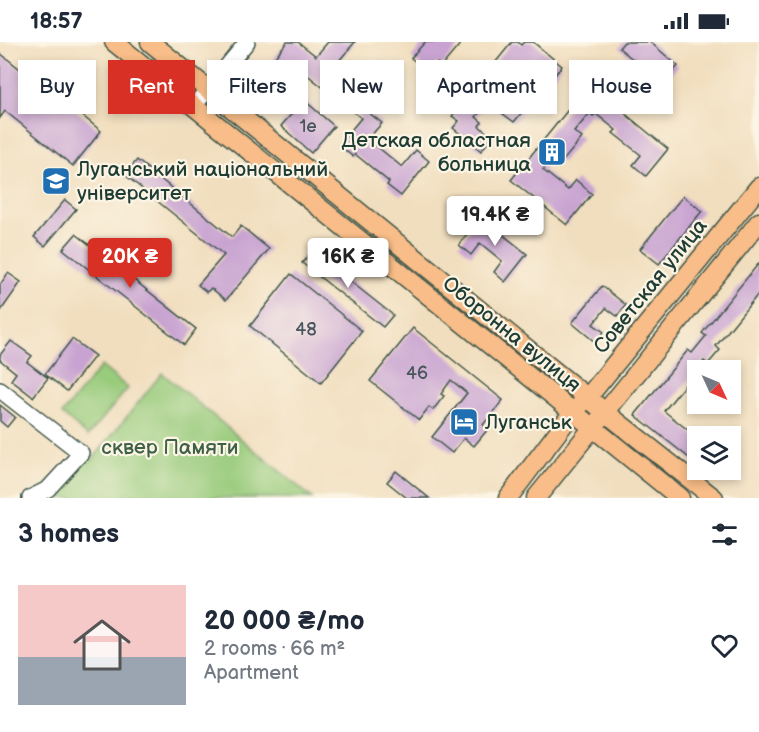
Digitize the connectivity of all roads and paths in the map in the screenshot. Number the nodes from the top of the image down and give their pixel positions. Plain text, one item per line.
1 (114, 42) edge
2 (150, 42) edge
3 (247, 42) edge
4 (136, 60) edge
5 (232, 60) edge
6 (207, 89) edge
7 (207, 91) edge
8 (195, 105) edge
9 (195, 107) edge
10 (238, 114) edge
11 (759, 187) edge
12 (759, 222) edge
13 (0, 390) edge
14 (588, 397) junction
15 (573, 412) junction
16 (605, 412) junction
17 (592, 428) junction
18 (30, 498) edge
19 (508, 498) edge
20 (536, 498) edge
21 (680, 498) edge
22 (714, 498) edge

1 - 4 main road, Оборонна вулиця
2 - 6 main road, Оборонна вулиця
3 - 5 street
7 - 8 street
9 - 15 main road, Оборонна вулиця
10 - 14 main road, Оборонна вулиця
11 - 14 main road, Советская улица
12 - 16 main road
13 - 18 street
14 - 15 main road, Советская улица
14 - 16 main road, Оборонна вулиця
15 - 17 main road, Оборонна вулиця
15 - 19 main road, Советская улица
16 - 17 main road
16 - 22 main road, Оборонна вулиця
17 - 20 main road
17 - 21 main road, Оборонна вулиця

